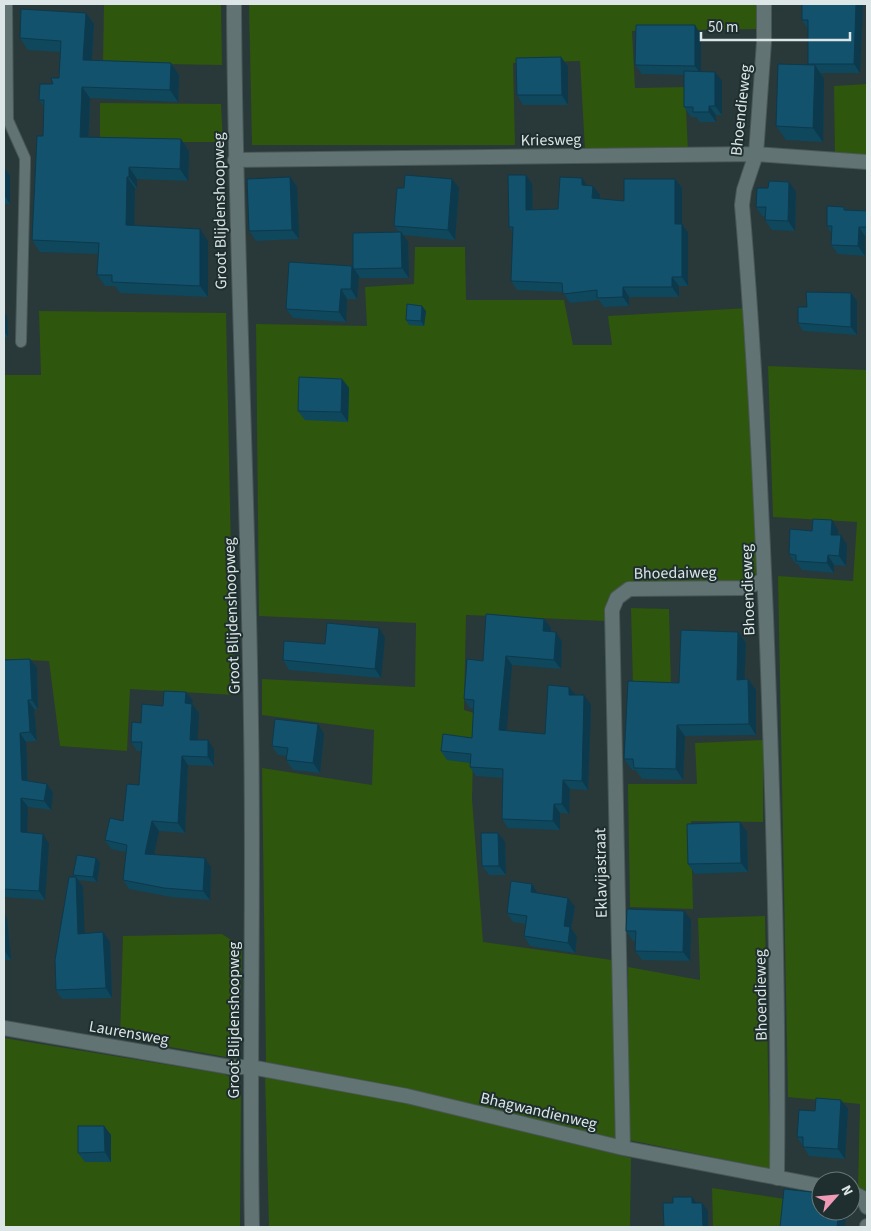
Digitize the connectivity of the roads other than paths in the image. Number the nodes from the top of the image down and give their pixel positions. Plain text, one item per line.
1 (7, 4) edge
2 (234, 4) edge
3 (764, 4) edge
4 (756, 154) junction
5 (235, 160) junction
6 (867, 162) edge
7 (21, 342) dead end
8 (764, 580) junction
9 (617, 598) joint
10 (4, 1028) edge
11 (250, 1067) junction
12 (623, 1148) junction
13 (778, 1178) junction
14 (811, 1184) edge
15 (252, 1227) edge

1 - 7 lane
2 - 5 street, Groot Blijdenshoopweg
3 - 4 street, Bhoendieweg
4 - 5 street, Kriesweg
4 - 6 street, Kriesweg
4 - 8 street, Bhoendieweg
5 - 11 street, Groot Blijdenshoopweg
8 - 9 street, Bhoedaiweg
8 - 13 street, Bhoendieweg
9 - 12 street, Eklavijastraat
10 - 11 street, Laurensweg
11 - 12 street, Bhagwandienweg
11 - 15 street, Groot Blijdenshoopweg
12 - 13 street, Bhagwandienweg
13 - 14 street, Bhagwandienweg

